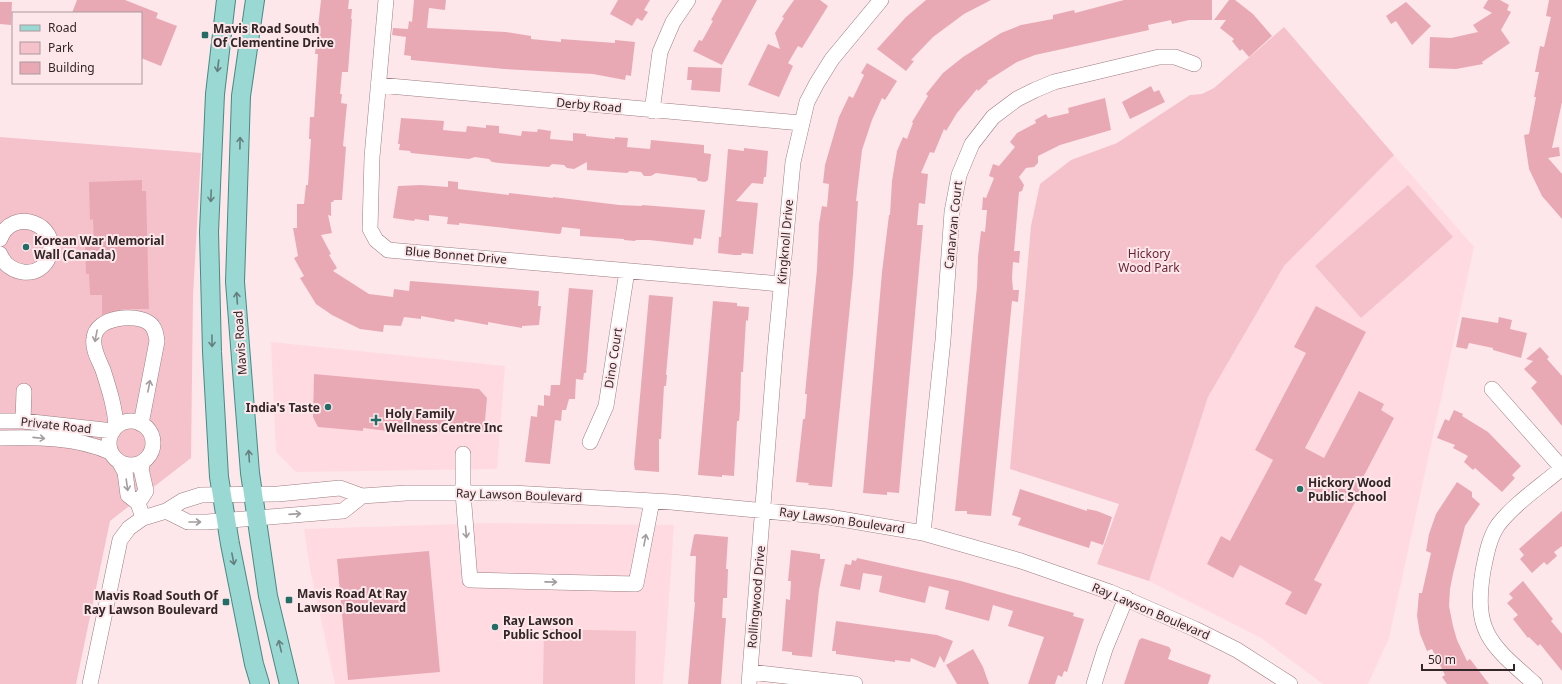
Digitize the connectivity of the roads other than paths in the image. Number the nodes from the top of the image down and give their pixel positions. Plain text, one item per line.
1 (226, 0) edge
2 (255, 0) edge
3 (386, 0) edge
4 (688, 0) edge
5 (881, 0) edge
6 (1194, 64) dead end
7 (378, 85) junction
8 (652, 111) junction
9 (801, 123) junction
10 (0, 239) edge
11 (0, 254) edge
12 (626, 270) junction
13 (781, 284) junction
14 (1492, 389) dead end
15 (24, 391) dead end
16 (23, 420) junction
17 (0, 421) edge
18 (141, 424) junction
19 (115, 429) junction
20 (0, 438) edge
21 (590, 442) dead end
22 (463, 454) dead end
23 (115, 458) junction
24 (143, 462) junction
25 (1562, 468) edge
26 (463, 493) junction
27 (222, 494) junction
28 (253, 494) junction
29 (362, 496) junction
30 (652, 501) junction
31 (138, 503) junction
32 (763, 509) junction
33 (166, 511) junction
34 (143, 518) junction
35 (256, 518) junction
36 (226, 520) junction
37 (923, 533) junction
38 (1126, 598) junction
39 (749, 678) edge
40 (90, 684) edge
41 (260, 684) edge
42 (289, 684) edge
43 (855, 684) edge
44 (1094, 684) edge
45 (1290, 684) edge
46 (1535, 684) edge

1 -> 27 main road
28 -> 2 main road, Mavis Road
3 - 7 street, Blue Bonnet Drive
4 - 8 street
5 - 9 street, Kingknoll Drive
6 - 37 street, Canarvan Court
7 - 8 street, Derby Road
7 - 12 street, Blue Bonnet Drive
8 - 9 street, Derby Road
9 - 13 street, Kingknoll Drive
10 - 11 street
12 - 13 street, Blue Bonnet Drive
12 - 21 street, Dino Court
13 - 32 street, Kingknoll Drive
14 - 25 street
15 - 16 street
16 - 17 street, Private Road
16 - 19 street, Private Road
18 - 19 street
18 -> 19 street
18 - 24 street
19 - 23 street
20 -> 23 street, Private Road
22 - 26 street
23 - 24 street
23 -> 31 street
24 - 31 street
25 - 46 street
26 - 29 street, Ray Lawson Boulevard
26 - 30 street, Ray Lawson Boulevard
26 -> 30 street
27 - 28 street, Ray Lawson Boulevard
27 - 33 street, Ray Lawson Boulevard
27 - 36 main road
28 - 29 street, Ray Lawson Boulevard
28 - 35 main road, Mavis Road
35 -> 29 street
30 - 32 street, Ray Lawson Boulevard
31 - 34 street
32 - 37 street, Ray Lawson Boulevard
32 - 39 street, Rollingwood Drive
33 - 34 street, Ray Lawson Boulevard
33 -> 36 street
34 - 40 street
35 - 36 street
42 -> 35 main road, Mavis Road
36 -> 41 main road
37 - 38 street, Ray Lawson Boulevard
38 - 44 street
38 - 45 street, Ray Lawson Boulevard
39 - 43 street

